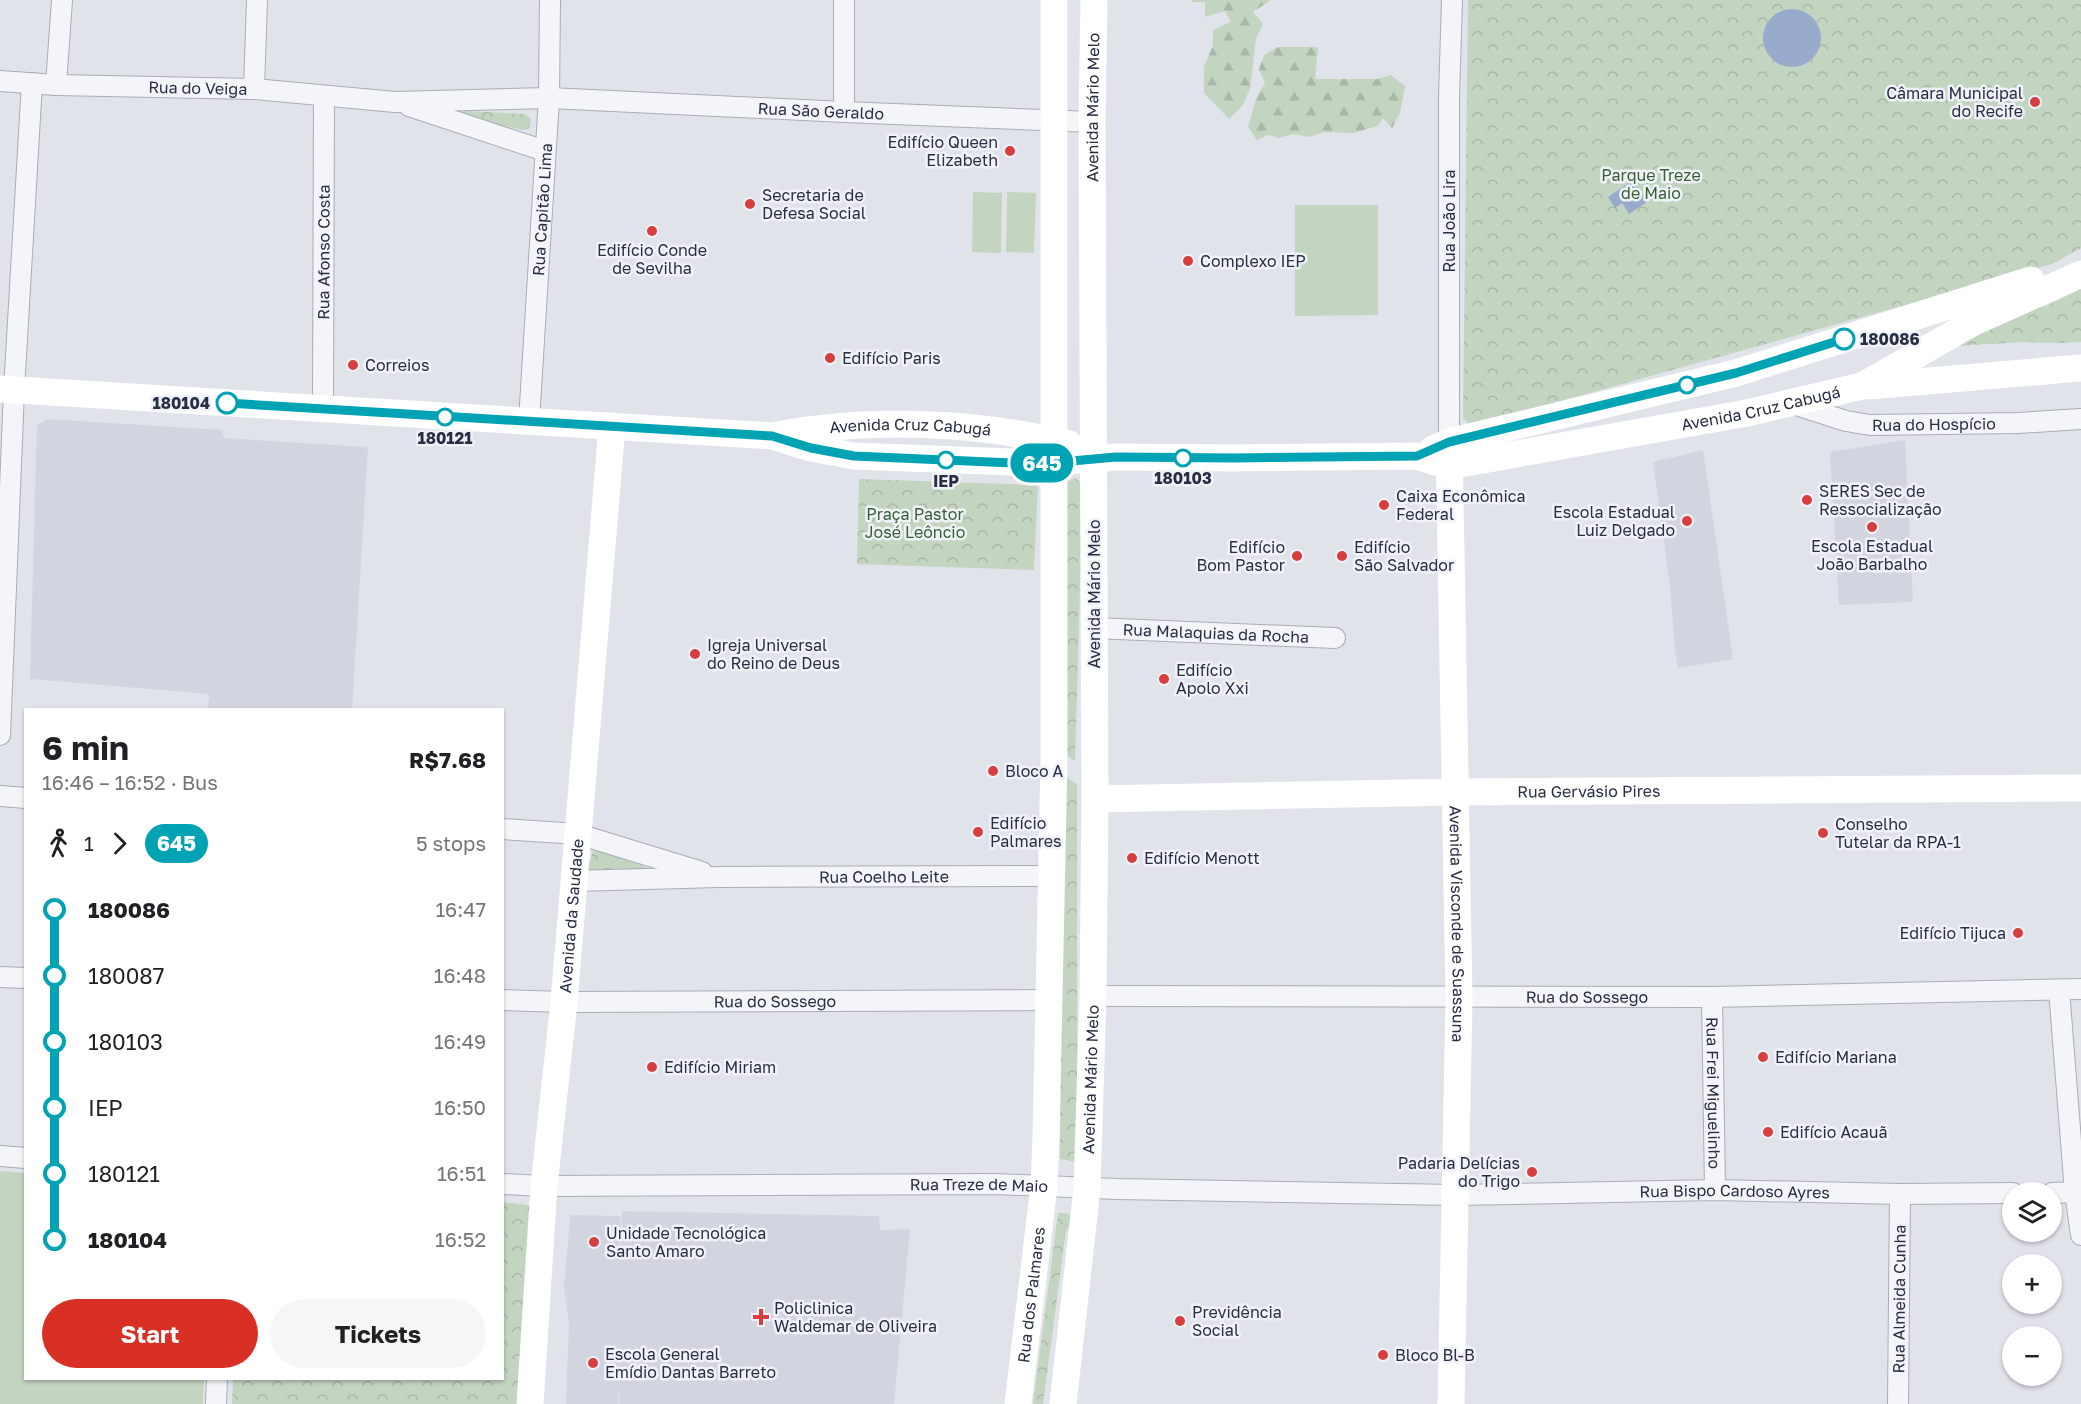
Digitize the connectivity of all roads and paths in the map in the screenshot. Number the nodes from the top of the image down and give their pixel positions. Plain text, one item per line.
1 (62, 0) edge
2 (258, 0) edge
3 (550, 0) edge
4 (844, 0) edge
5 (1054, 0) edge
6 (1094, 0) edge
7 (1452, 0) edge
8 (0, 81) edge
9 (33, 83) junction
10 (56, 85) junction
11 (254, 89) junction
12 (324, 96) junction
13 (549, 98) junction
14 (395, 102) junction
15 (844, 112) junction
16 (1054, 121) junction
17 (1092, 122) junction
18 (545, 151) junction
19 (2081, 258) edge
20 (2081, 274) edge
21 (2081, 368) edge
22 (1862, 386) junction
23 (7, 389) edge
24 (1790, 403) junction
25 (322, 408) junction
26 (2081, 419) edge
27 (529, 421) junction
28 (612, 426) junction
29 (1053, 451) junction
30 (1449, 454) junction
31 (1101, 456) junction
32 (1094, 628) junction
33 (1335, 638) dead end
34 (0, 735) edge
35 (2081, 788) edge
36 (1456, 792) junction
37 (0, 796) edge
38 (24, 798) edge
39 (1095, 799) junction
40 (504, 829) edge
41 (578, 834) junction
42 (1050, 876) junction
43 (719, 877) junction
44 (574, 881) junction
45 (0, 977) edge
46 (24, 978) edge
47 (2081, 989) edge
48 (2059, 990) junction
49 (1093, 996) junction
50 (1712, 997) junction
51 (1459, 998) junction
52 (504, 1000) edge
53 (1049, 1000) junction
54 (564, 1002) junction
55 (0, 1156) edge
56 (24, 1158) edge
57 (504, 1184) edge
58 (544, 1186) junction
59 (1044, 1186) junction
60 (1088, 1188) junction
61 (1715, 1190) junction
62 (2078, 1192) edge
63 (2002, 1193) edge
64 (2062, 1193) edge
65 (1900, 1194) junction
66 (1455, 1195) junction
67 (2081, 1235) edge
68 (217, 1380) edge
69 (216, 1404) edge
70 (530, 1404) edge
71 (1018, 1404) edge
72 (1063, 1404) edge
73 (1451, 1404) edge
74 (1898, 1404) edge

1 - 10 street
2 - 11 street
3 - 13 street, Rua Capitão Lima
4 - 15 street
5 - 16 main road
6 - 17 main road, Avenida Mário Melo
7 - 30 street, Rua João Lira
8 - 9 street, Rua do Veiga
9 - 10 street, Rua do Veiga
9 - 23 street
10 - 11 street, Rua do Veiga
11 - 12 street, Rua do Veiga
12 - 14 street, Rua do Veiga
12 - 25 street, Rua Afonso Costa
13 - 14 street, Rua do Veiga
13 - 15 street, Rua São Geraldo
13 - 18 street, Rua Capitão Lima
14 - 18 street, Rua do Veiga
15 - 16 street, Rua São Geraldo
16 - 17 street, Rua São Geraldo
16 - 29 main road
17 - 31 main road, Avenida Mário Melo
18 - 27 street, Rua Capitão Lima
19 - 30 main road, Avenida Cruz Cabugá
20 - 22 main road, Avenida Cruz Cabugá
21 - 22 main road
22 - 24 main road, Avenida Cruz Cabugá
23 - 25 main road, Avenida Cruz Cabugá
23 - 34 street
24 - 26 street, Rua do Hospício
24 - 30 main road, Avenida Cruz Cabugá
25 - 27 main road, Avenida Cruz Cabugá
27 - 28 main road, Avenida Cruz Cabugá
28 - 29 main road, Avenida Cruz Cabugá
28 - 41 main road, Avenida da Saudade
29 - 31 main road, Avenida Cruz Cabugá
29 - 42 main road
30 - 31 main road, Avenida Cruz Cabugá
30 - 36 main road, Avenida Visconde de Suassuna
31 - 32 main road, Avenida Mário Melo
32 - 33 street, Rua Malaquias da Rocha
32 - 39 main road, Avenida Mário Melo
35 - 36 main road, Rua Gervásio Pires
36 - 39 main road, Rua Gervásio Pires
36 - 51 main road, Avenida Visconde de Suassuna
37 - 38 street
39 - 49 main road, Avenida Mário Melo
40 - 41 street, Rua Coelho Leite
41 - 43 street, Rua Coelho Leite
41 - 44 main road, Avenida da Saudade
42 - 43 street, Rua Coelho Leite
42 - 53 main road
43 - 44 street, Rua Coelho Leite
44 - 54 main road, Avenida da Saudade
45 - 46 street
47 - 48 street, Rua do Sossego
48 - 50 street, Rua do Sossego
48 - 62 street
49 - 51 street, Rua do Sossego
49 - 60 main road, Avenida Mário Melo
50 - 51 street, Rua do Sossego
50 - 61 street, Rua Frei Miguelinho
51 - 66 main road, Avenida Visconde de Suassuna
52 - 54 street, Rua do Sossego
53 - 54 street, Rua do Sossego
53 - 59 main road
54 - 58 main road, Avenida da Saudade
55 - 56 street
57 - 58 street, Rua Treze de Maio
58 - 59 street, Rua Treze de Maio
58 - 70 main road, Avenida da Saudade
59 - 60 street, Rua Treze de Maio
59 - 71 main road, Rua dos Palmares
60 - 66 street, Rua Treze de Maio
60 - 72 main road
61 - 65 street, Rua Bispo Cardoso Ayres
61 - 66 street, Rua Bispo Cardoso Ayres
62 - 64 street
62 - 67 street
63 - 65 street, Rua Bispo Cardoso Ayres
65 - 74 street, Rua Almeida Cunha
66 - 73 main road, Avenida Visconde de Suassuna
68 - 69 street

